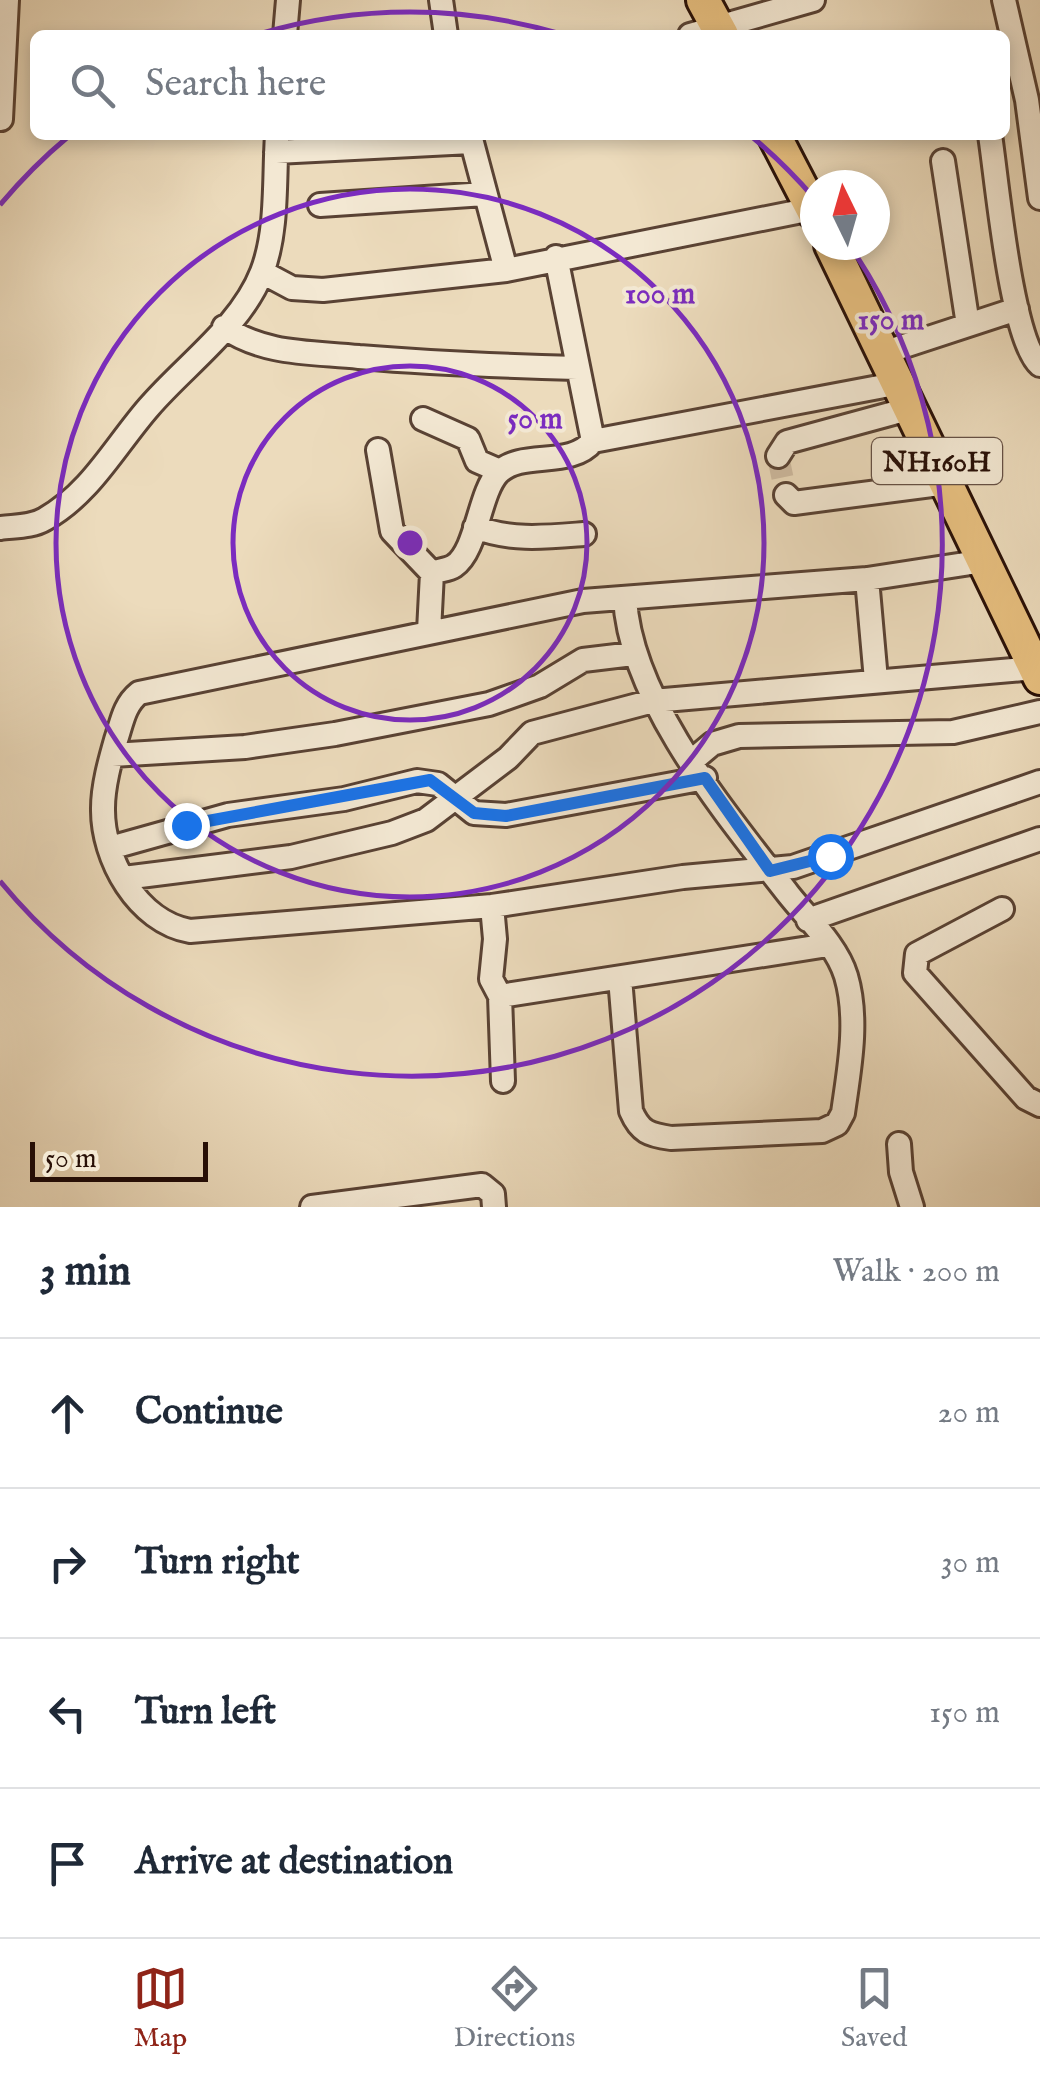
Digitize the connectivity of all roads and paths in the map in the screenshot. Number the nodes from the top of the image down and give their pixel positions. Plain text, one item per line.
1 (8, 0) edge
2 (288, 0) edge
3 (441, 0) edge
4 (813, 0) edge
5 (1004, 0) edge
6 (708, 24) edge
7 (285, 30) edge
8 (445, 30) edge
9 (2, 119) edge
10 (406, 140) edge
11 (471, 140) edge
12 (777, 140) edge
13 (991, 140) edge
14 (276, 144) edge
15 (944, 160) dead end
16 (800, 185) edge
17 (484, 194) junction
18 (1040, 198) edge
19 (320, 205) dead end
20 (800, 214) edge
21 (556, 257) junction
22 (839, 260) edge
23 (506, 270) junction
24 (262, 272) junction
25 (1016, 309) junction
26 (968, 325) junction
27 (224, 327) junction
28 (886, 352) junction
29 (1040, 366) edge
30 (576, 368) junction
31 (906, 395) junction
32 (423, 419) dead end
33 (593, 441) junction
34 (378, 450) dead end
35 (778, 456) dead end
36 (500, 471) junction
37 (947, 482) junction
38 (786, 496) dead end
39 (475, 526) junction
40 (0, 528) edge
41 (584, 534) dead end
42 (984, 561) junction
43 (432, 573) junction
44 (867, 579) junction
45 (625, 598) junction
46 (429, 631) junction
47 (633, 654) junction
48 (1038, 673) edge
49 (876, 680) junction
50 (498, 701) junction
51 (653, 701) junction
52 (1040, 712) edge
53 (525, 736) junction
54 (112, 755) junction
55 (699, 769) junction
56 (1040, 782) edge
57 (454, 800) junction
58 (1040, 839) edge
59 (110, 848) junction
60 (770, 871) junction
61 (124, 878) junction
62 (492, 906) junction
63 (1002, 910) dead end
64 (808, 920) junction
65 (828, 945) junction
66 (620, 978) junction
67 (500, 996) junction
68 (503, 1081) dead end
69 (1040, 1105) edge
70 (899, 1144) dead end
71 (312, 1207) edge
72 (494, 1207) edge
73 (912, 1207) edge

1 - 9 street
2 - 7 street
3 - 8 street
4 - 6 street
5 - 18 street
10 - 14 street
11 - 17 street
12 - 16 highway
13 - 25 street
14 - 24 street
15 - 26 street
17 - 19 street
17 - 23 street
20 - 21 street
21 - 23 street
21 - 30 street
22 - 28 highway, NH160H
23 - 24 street
24 - 27 street
25 - 26 street
25 - 29 street
26 - 28 street
27 - 30 street
27 - 40 street
28 - 31 highway, NH160H
30 - 33 street
31 - 33 street
31 - 35 street
31 - 37 highway, NH160H
32 - 36 street
33 - 36 street
34 - 43 street
36 - 39 street
37 - 38 street
37 - 42 highway, NH160H
39 - 41 street
39 - 43 street
42 - 44 street
42 - 48 highway, NH160H
43 - 46 street
44 - 45 street
44 - 49 street
45 - 46 street
45 - 47 street
46 - 54 street
47 - 50 street
47 - 51 street
48 - 49 street
49 - 51 street
50 - 53 street
50 - 54 street
51 - 53 street
51 - 55 street
52 - 55 street
53 - 57 street
54 - 59 street
55 - 57 street
55 - 60 street
56 - 60 street
57 - 59 street
57 - 61 street
58 - 64 street
59 - 61 street
60 - 62 street
60 - 64 street
61 - 62 street
62 - 67 street
63 - 69 street
64 - 65 street
65 - 66 street
65 - 66 street
66 - 67 street
67 - 68 street
70 - 73 street
71 - 72 street

